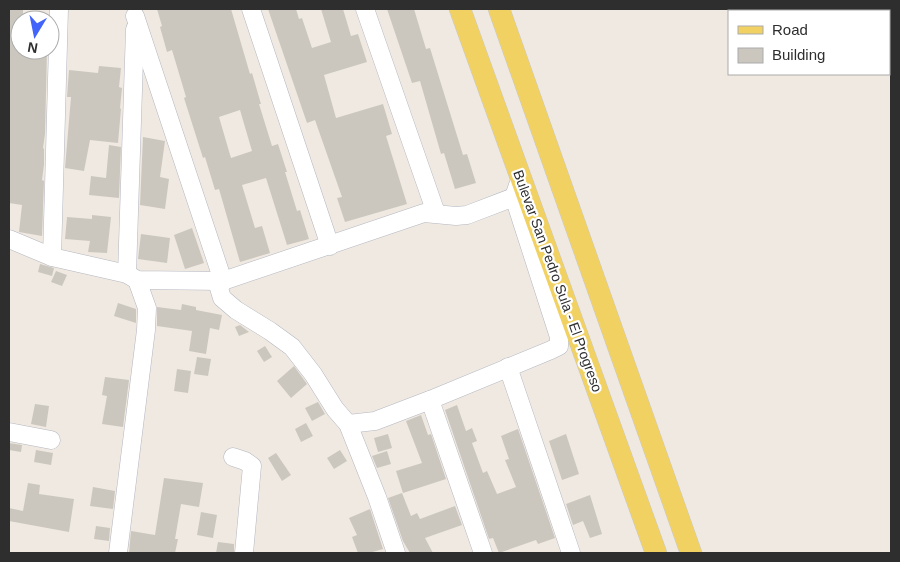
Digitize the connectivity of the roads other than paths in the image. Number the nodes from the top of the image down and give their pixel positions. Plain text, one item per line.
1 (59, 9) edge
2 (250, 9) edge
3 (365, 9) edge
4 (460, 9) edge
5 (499, 9) edge
6 (135, 12) edge
7 (518, 187) junction
8 (436, 213) junction
9 (9, 239) edge
10 (330, 246) junction
11 (52, 258) junction
12 (132, 277) junction
13 (224, 281) junction
14 (508, 367) junction
15 (430, 400) junction
16 (348, 424) junction
17 (9, 432) edge
18 (51, 440) dead end
19 (233, 456) dead end
20 (118, 553) edge
21 (244, 553) edge
22 (396, 553) edge
23 (483, 553) edge
24 (571, 553) edge
25 (656, 553) edge
26 (691, 553) edge

1 - 11 street
2 - 10 street
3 - 8 street
4 - 7 main road, Bulevar San Pedro Sula - El Progreso
5 - 26 main road
6 - 12 street
6 - 13 street
7 - 8 street
7 - 14 street
7 - 25 main road, Bulevar San Pedro Sula - El Progreso
8 - 10 street
9 - 11 street
10 - 13 street
11 - 12 street
12 - 13 street
12 - 20 street
13 - 16 street
14 - 15 street
14 - 24 street
15 - 16 street
15 - 23 street
16 - 22 street
17 - 18 street
19 - 21 street

